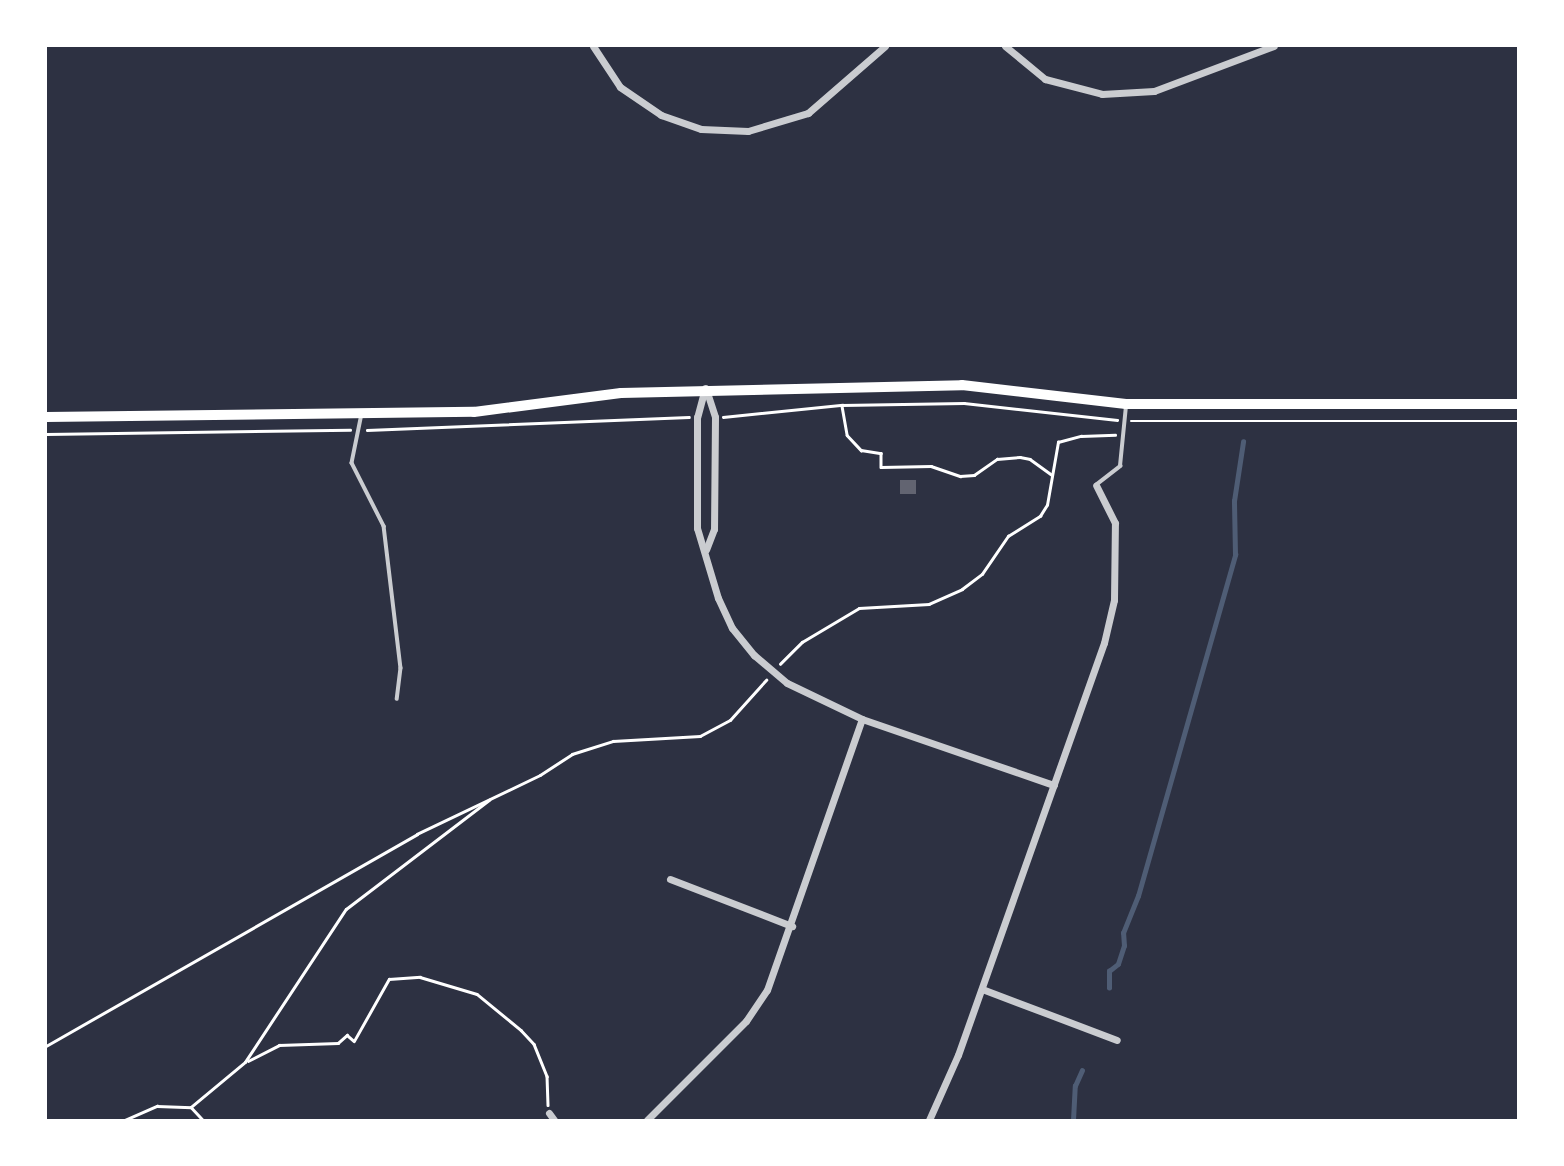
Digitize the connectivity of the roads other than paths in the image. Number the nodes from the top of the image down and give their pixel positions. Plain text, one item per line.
1 (593, 46) edge
2 (885, 46) edge
3 (1004, 46) edge
4 (1274, 46) edge
5 (705, 388) junction
6 (1126, 404) junction
7 (1518, 404) edge
8 (362, 412) junction
9 (46, 417) edge
10 (1096, 485) joint
11 (706, 550) junction
12 (397, 699) dead end
13 (862, 719) junction
14 (1054, 785) junction
15 (670, 880) dead end
16 (792, 926) junction
17 (982, 989) junction
18 (1117, 1040) dead end
19 (647, 1121) edge
20 (929, 1121) edge

1 - 2 street
3 - 4 street
5 - 6 main road
5 - 8 main road
5 - 11 street
5 - 11 street
6 - 7 main road
6 - 10 lane
8 - 9 main road
8 - 12 lane
10 - 14 street
11 - 13 street
13 - 14 street
13 - 16 street
14 - 17 street
15 - 16 street
16 - 19 street
17 - 18 street
17 - 20 street

